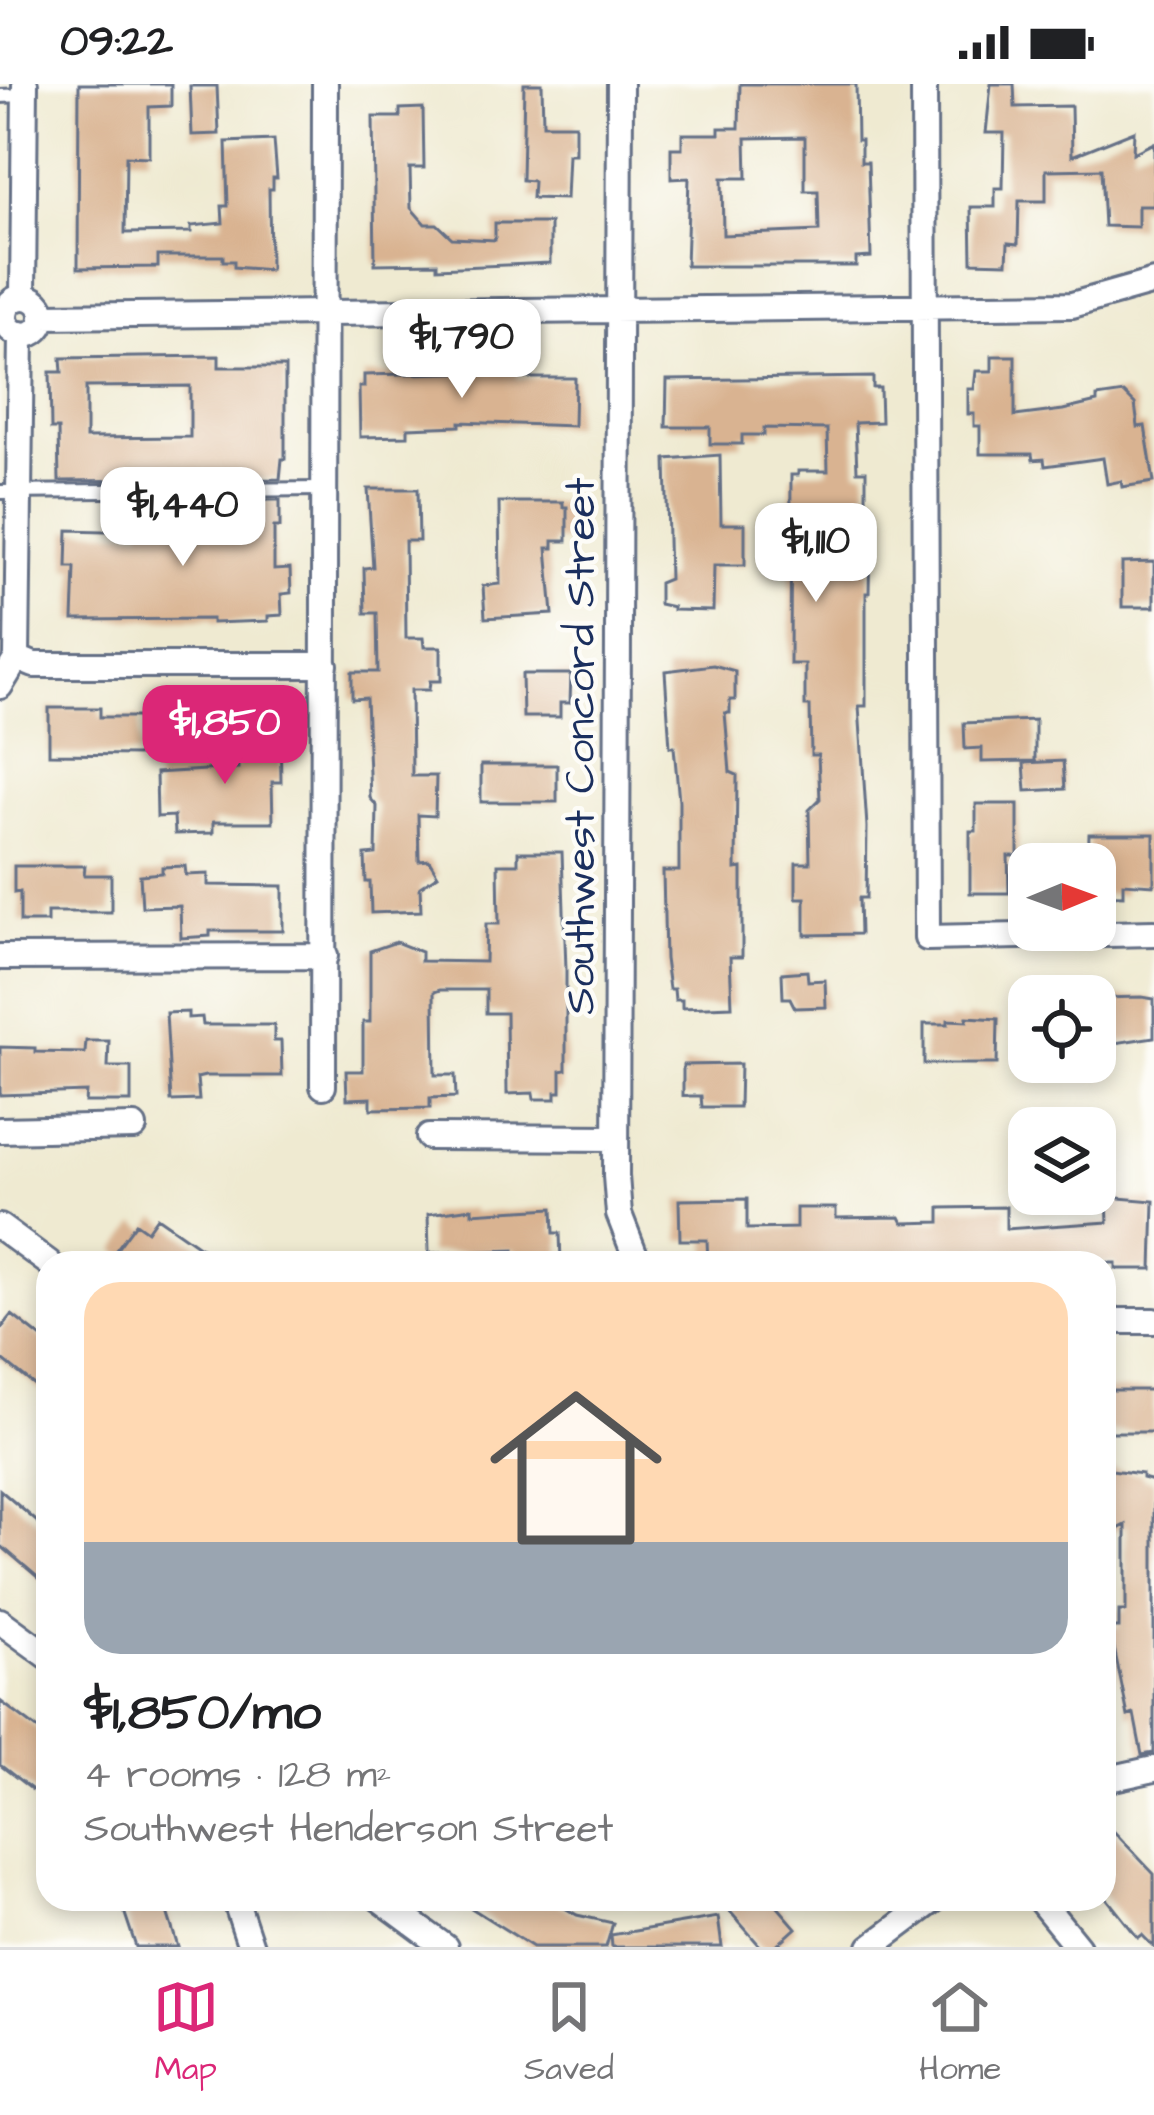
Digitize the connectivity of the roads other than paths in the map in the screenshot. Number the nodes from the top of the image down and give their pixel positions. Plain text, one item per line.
1 (325, 84) edge
2 (620, 84) edge
3 (924, 84) edge
4 (17, 92) edge
5 (1154, 282) edge
6 (923, 306) junction
7 (620, 308) junction
8 (326, 313) junction
9 (12, 315) edge
10 (325, 489) junction
11 (9, 492) edge
12 (17, 658) junction
13 (325, 664) junction
14 (0, 686) edge
15 (1154, 933) edge
16 (326, 956) junction
17 (0, 957) edge
18 (323, 1086) dead end
19 (134, 1127) dead end
20 (0, 1130) edge
21 (429, 1137) dead end
22 (616, 1138) junction
23 (0, 1227) edge
24 (634, 1251) edge
25 (36, 1253) edge
26 (1116, 1321) edge
27 (1154, 1321) edge
28 (0, 1621) edge
29 (36, 1647) edge
30 (1154, 1768) edge
31 (1116, 1777) edge
32 (239, 1911) edge
33 (396, 1911) edge
34 (919, 1911) edge
35 (1050, 1911) edge
36 (251, 1947) edge
37 (445, 1947) edge
38 (871, 1947) edge
39 (1078, 1947) edge

1 - 8 street
2 - 7 street, Southwest Concord Street
3 - 6 street
4 - 9 street
5 - 6 street
6 - 7 street
6 - 15 street
7 - 8 street
7 - 22 street, Southwest Concord Street
8 - 9 street
8 - 10 street
9 - 11 street
10 - 11 lane
10 - 13 street
11 - 12 street
12 - 13 street
12 - 14 street
13 - 16 street
16 - 17 street
16 - 18 street
19 - 20 street
21 - 22 street
22 - 24 street, Southwest Concord Street
23 - 25 street
26 - 27 street
28 - 29 street
30 - 31 street
32 - 36 street
33 - 37 street
34 - 38 street
35 - 39 street

